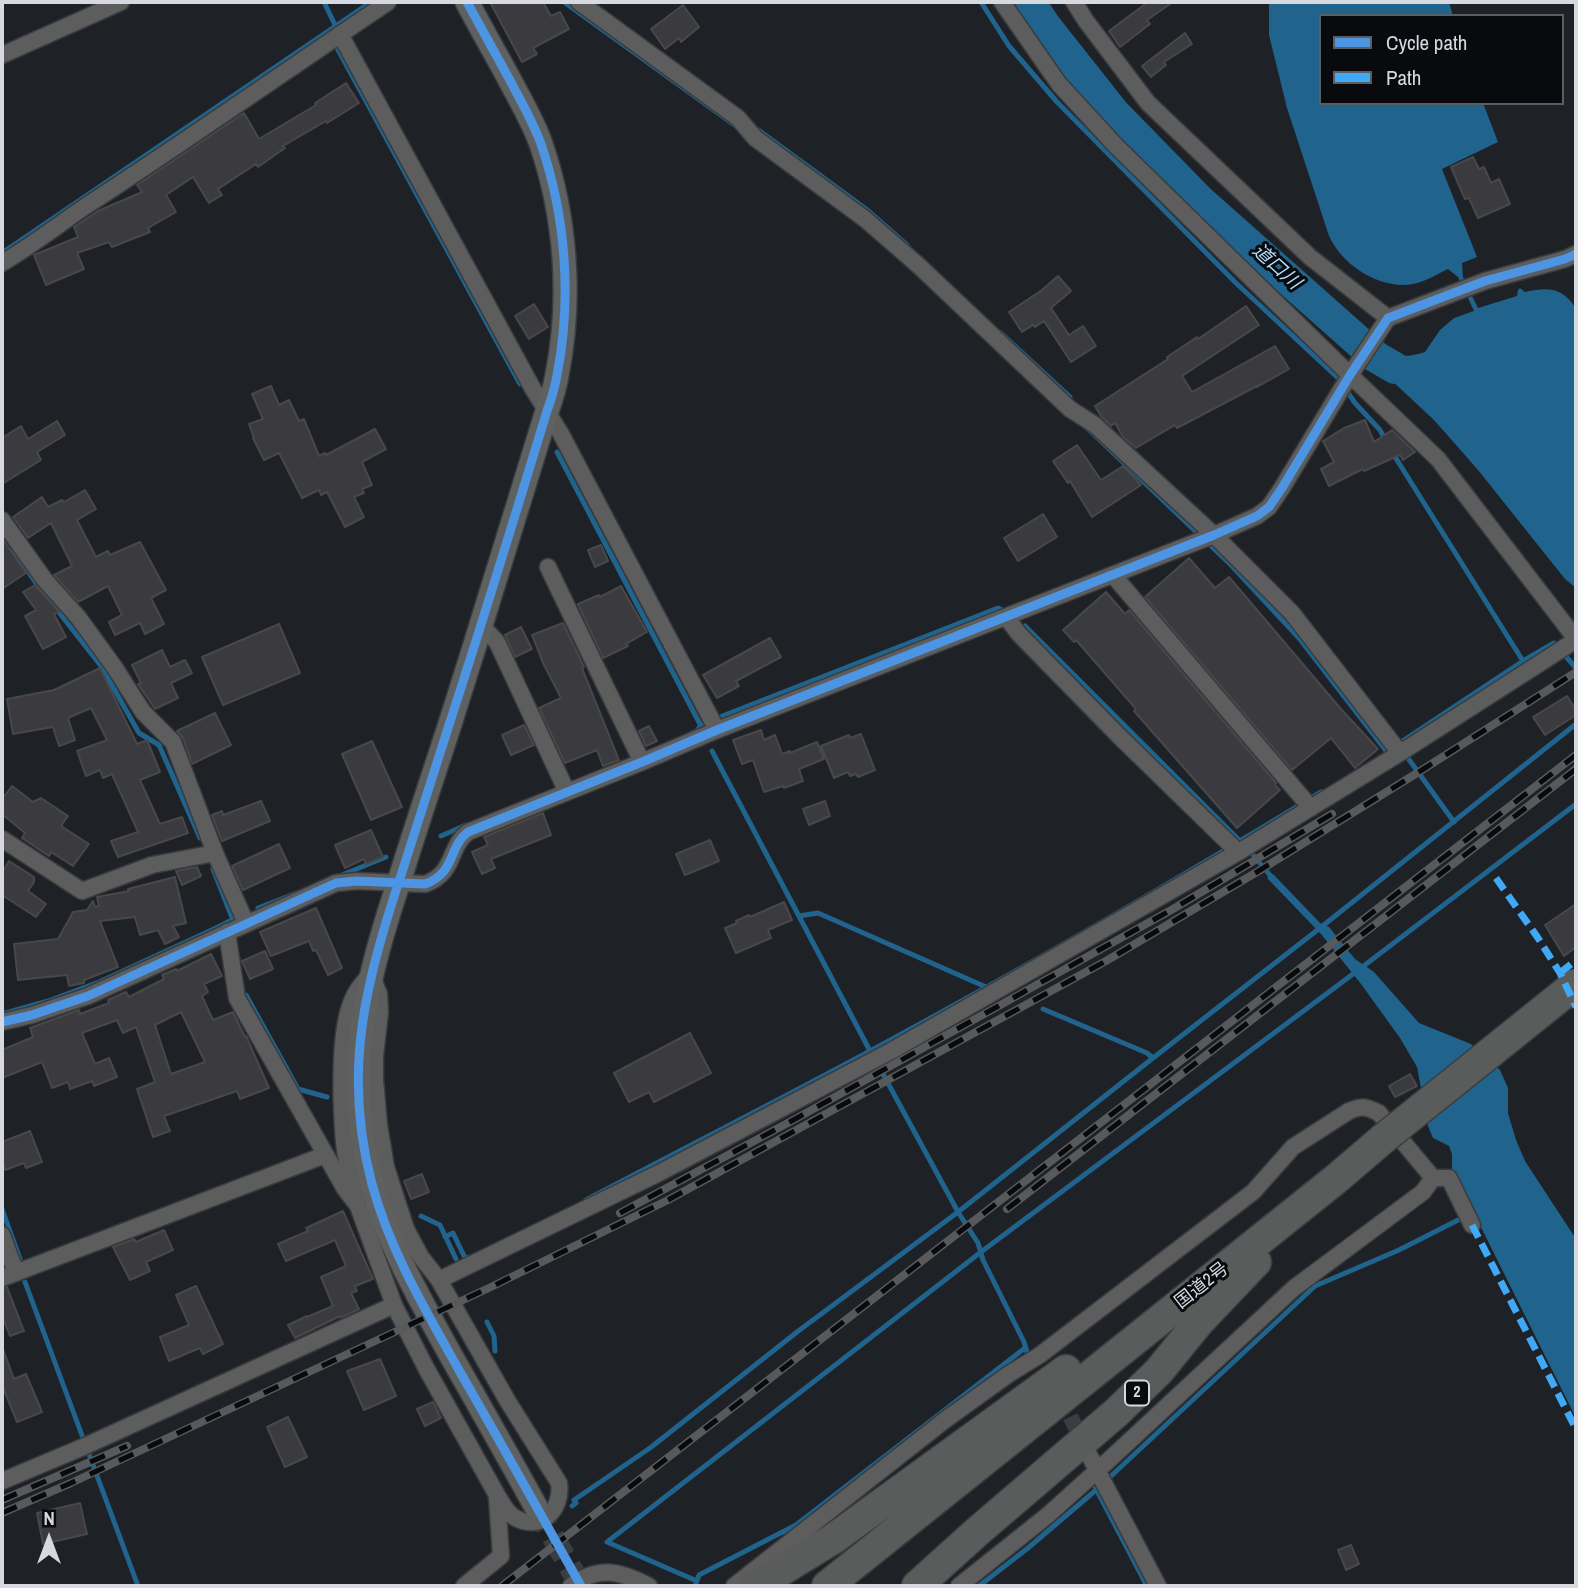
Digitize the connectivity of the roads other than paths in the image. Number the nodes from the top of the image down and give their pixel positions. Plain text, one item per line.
1 (121, 2) edge
2 (388, 2) edge
3 (467, 2) edge
4 (579, 2) edge
5 (1002, 2) edge
6 (1074, 2) edge
7 (340, 34) junction
8 (2, 55) edge
9 (1573, 261) edge
10 (2, 263) edge
11 (1384, 325) junction
12 (1345, 382) junction
13 (547, 411) junction
14 (2, 520) edge
15 (1207, 538) junction
16 (548, 567) dead end
17 (1113, 575) junction
18 (1006, 617) junction
19 (482, 626) junction
20 (1569, 645) edge
21 (714, 723) junction
22 (1397, 749) junction
23 (640, 757) junction
24 (564, 787) junction
25 (1307, 804) junction
26 (2, 839) edge
27 (1239, 848) junction
28 (215, 853) junction
29 (398, 883) junction
30 (246, 923) junction
31 (227, 932) junction
32 (371, 974) junction
33 (1576, 984) edge
34 (2, 1022) edge
35 (325, 1155) junction
36 (1433, 1178) junction
37 (1336, 1179) junction
38 (358, 1206) junction
39 (1469, 1218) dead end
40 (2, 1235) edge
41 (1231, 1263) junction
42 (9, 1276) edge
43 (439, 1280) junction
44 (394, 1305) junction
45 (1040, 1355) junction
46 (1048, 1371) dead end
47 (1087, 1451) tunnel mouth
48 (1101, 1479) junction
49 (2, 1481) edge
50 (497, 1495) junction
51 (536, 1507) tunnel mouth
52 (464, 1586) edge
53 (570, 1586) edge
54 (649, 1586) edge
55 (734, 1586) edge
56 (757, 1586) edge
57 (827, 1586) edge
58 (916, 1586) edge
59 (959, 1586) edge
60 (1158, 1586) edge

1 - 8 street
2 - 7 street
3 - 13 street
4 - 15 street
5 - 12 street
6 - 11 street
7 - 10 street
7 - 13 street
9 - 11 street
11 - 12 street
12 - 15 street
12 - 20 street
13 - 19 street
13 - 21 street
14 - 28 street
15 - 17 street
15 - 22 street
16 - 23 street
17 - 18 street
17 - 25 street
18 - 21 street
18 - 27 street
19 - 24 street
19 - 29 street
20 - 22 street
21 - 23 street
22 - 25 street
23 - 24 street
24 - 29 street
25 - 27 street
26 - 28 street
27 - 43 street
28 - 30 street
29 - 30 street
29 - 32 street
30 - 31 street
31 - 34 street
31 - 35 street
32 - 38 street
32 - 43 street
32 - 51 street
33 - 37 highway, 国道2号 / 2, bridge
35 - 38 street
35 - 42 street
36 - 39 street
36 - 45 street
36 - 48 street
37 - 41 highway, 国道2号 / 2
37 - 58 highway, 2
38 - 44 street
40 - 42 street
41 - 56 highway, 2
41 - 57 highway, 国道2号 / 2
43 - 50 street
44 - 49 street
44 - 50 street
45 - 46 street
45 - 55 street
47 - 48 street
48 - 59 street
48 - 60 street
50 - 52 street
53 - 54 street

